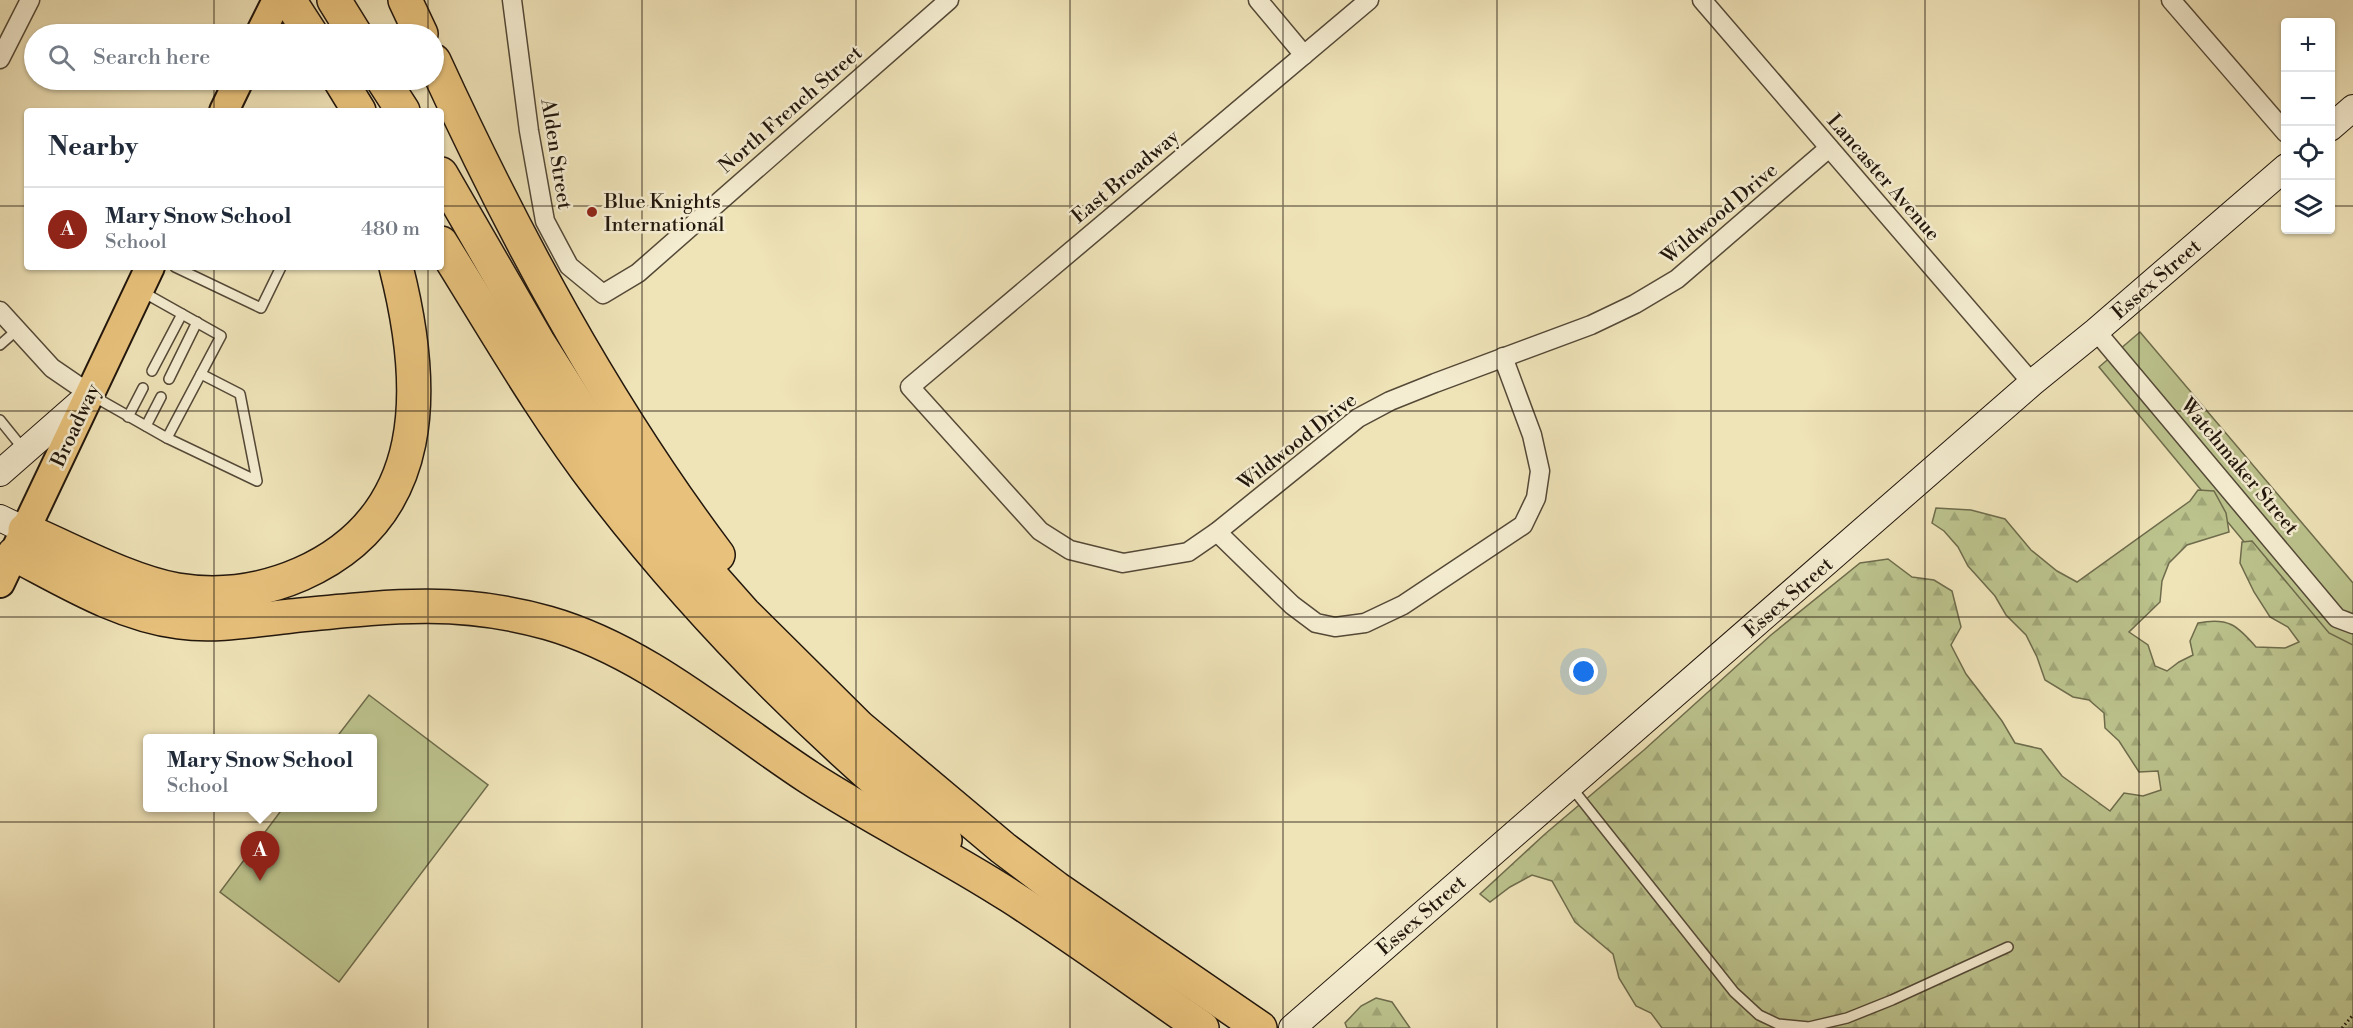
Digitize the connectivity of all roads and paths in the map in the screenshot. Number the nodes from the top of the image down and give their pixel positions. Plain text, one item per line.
1 (30, 0) edge
2 (334, 0) edge
3 (405, 0) edge
4 (512, 0) edge
5 (949, 0) edge
6 (1258, 0) edge
7 (1369, 0) edge
8 (1702, 0) edge
9 (2171, 0) edge
10 (294, 13) edge
11 (276, 24) edge
12 (350, 24) edge
13 (416, 24) edge
14 (1304, 55) junction
15 (0, 59) edge
16 (444, 82) edge
17 (234, 90) edge
18 (389, 90) edge
19 (225, 108) edge
20 (401, 108) edge
21 (2353, 108) edge
22 (2333, 126) edge
23 (2281, 127) edge
24 (1829, 148) junction
25 (2281, 170) edge
26 (444, 179) edge
27 (444, 248) edge
28 (181, 270) edge
29 (198, 270) edge
30 (280, 270) edge
31 (397, 270) edge
32 (195, 277) junction
33 (145, 279) edge
34 (603, 294) joint
35 (0, 311) edge
36 (182, 314) junction
37 (197, 322) junction
38 (16, 330) junction
39 (2096, 331) junction
40 (0, 345) edge
41 (1503, 357) junction
42 (152, 371) dead end
43 (201, 374) junction
44 (169, 379) dead end
45 (2032, 383) junction
46 (910, 387) joint
47 (143, 388) dead end
48 (90, 394) junction
49 (161, 397) dead end
50 (128, 417) junction
51 (0, 420) edge
52 (146, 426) junction
53 (167, 438) junction
54 (25, 451) junction
55 (0, 473) edge
56 (1217, 532) junction
57 (8, 546) edge
58 (2353, 624) edge
59 (767, 636) junction
60 (1571, 786) junction
61 (1010, 896) junction
62 (2008, 947) dead end
63 (2353, 1015) edge
64 (1202, 1028) edge
65 (1260, 1028) edge
66 (1292, 1028) edge
67 (2342, 1028) edge

1 - 15 street
2 - 12 highway
3 - 13 highway
4 - 34 street, Alden Street
5 - 34 street, North French Street
6 - 14 street
7 - 14 street, East Broadway
8 - 24 street, Lancaster Avenue
9 - 23 street
10 - 11 main road
14 - 46 street, East Broadway
16 - 59 highway
17 - 19 main road
18 - 20 highway
21 - 22 street
24 - 41 street, Wildwood Drive
24 - 45 street, Lancaster Avenue
25 - 39 street, Essex Street
26 - 59 highway
27 - 61 highway
28 - 32 lane
29 - 32 lane
30 - 32 lane
31 - 57 highway
33 - 36 lane
33 - 48 main road, Broadway
35 - 38 street
36 - 37 lane
36 - 42 lane
37 - 43 lane
37 - 44 lane
38 - 40 lane
38 - 48 street
39 - 45 street, Essex Street
39 - 58 street, Watchmaker Street
41 - 56 street, Wildwood Drive
41 - 56 street
43 - 53 lane
43 - 53 lane
45 - 60 street, Essex Street
46 - 56 street, Wildwood Drive
47 - 50 lane
48 - 50 lane
48 - 54 street
48 - 57 main road, Broadway
49 - 52 lane
50 - 52 lane
51 - 54 lane
52 - 53 lane
54 - 55 street
57 - 61 highway
59 - 65 highway
60 - 62 lane
60 - 66 street, Essex Street
61 - 64 highway
63 - 67 path

